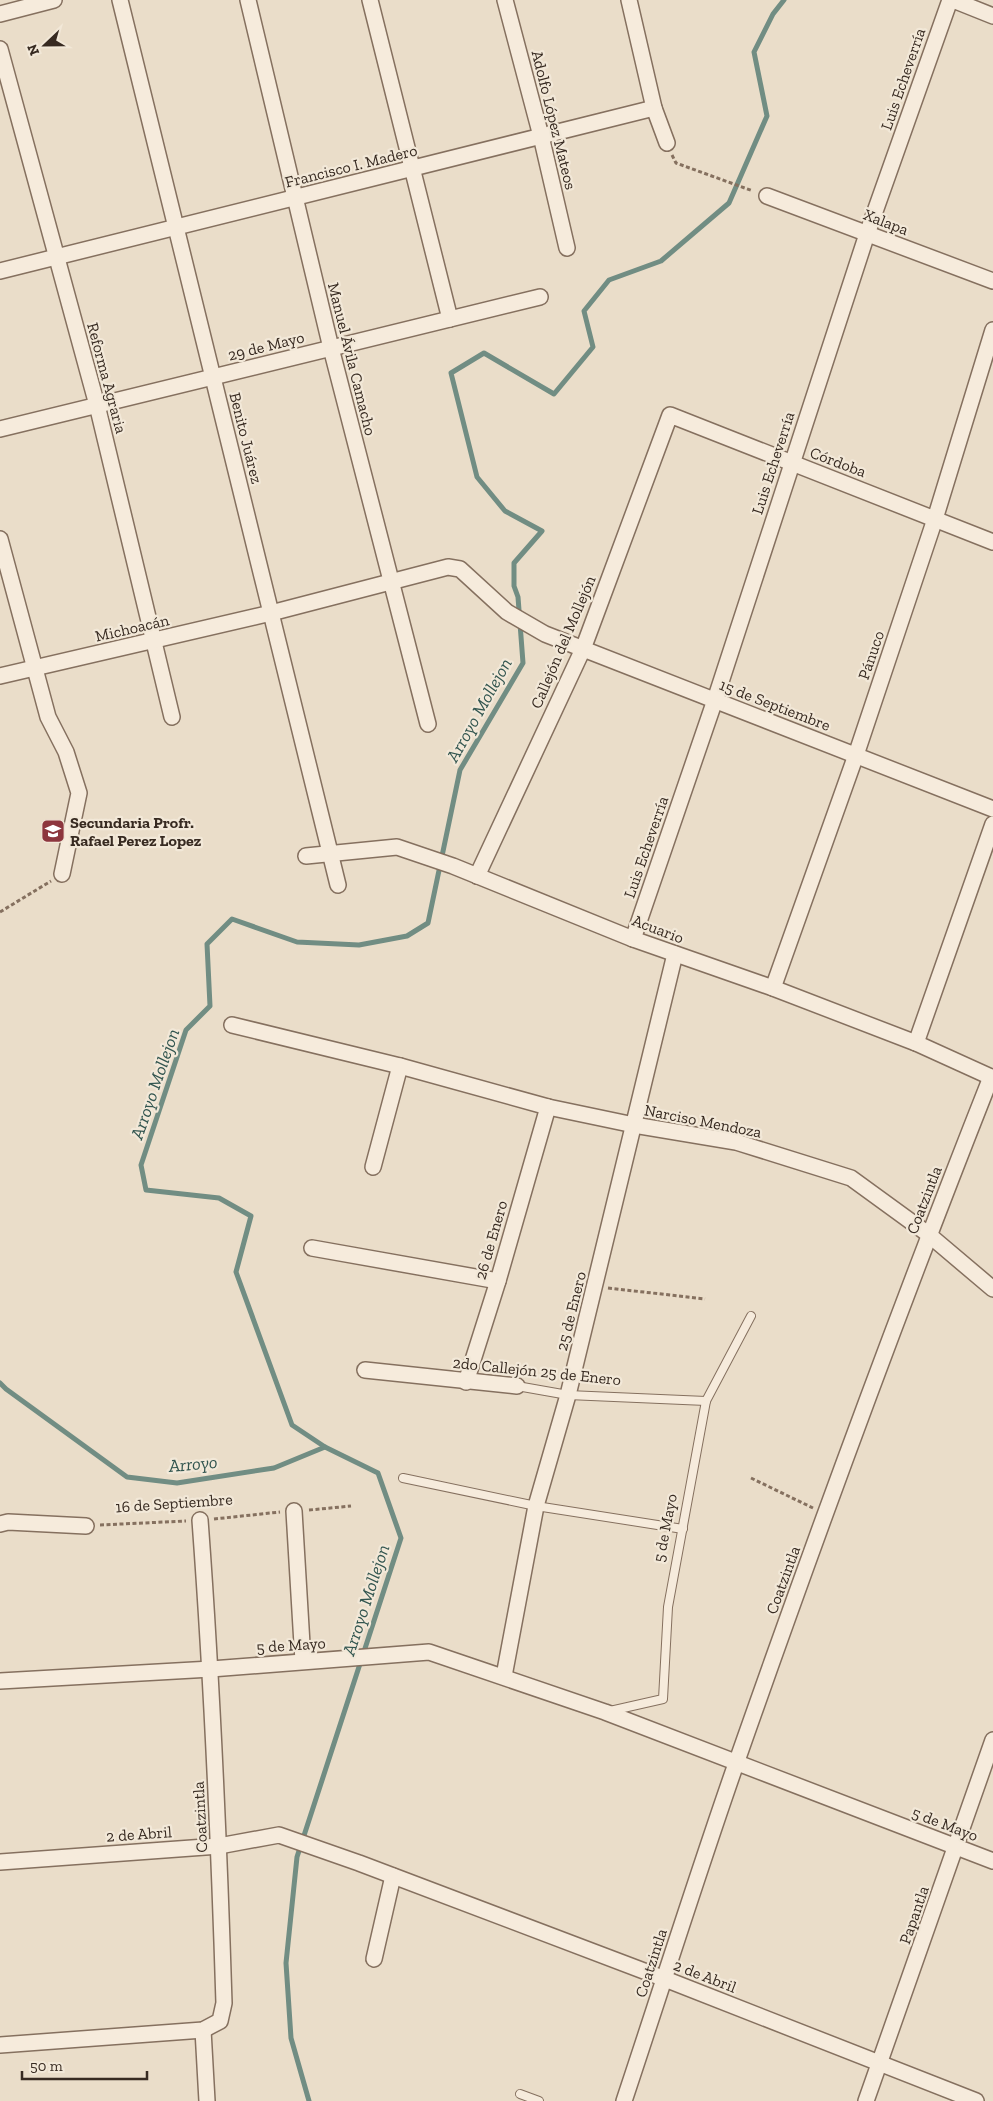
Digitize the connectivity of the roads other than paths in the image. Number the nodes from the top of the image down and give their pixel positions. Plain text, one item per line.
1 (54, 0) edge
2 (120, 0) edge
3 (248, 0) edge
4 (370, 0) edge
5 (505, 0) edge
6 (629, 0) edge
7 (951, 0) edge
8 (0, 14) edge
9 (993, 16) edge
10 (0, 49) edge
11 (654, 108) junction
12 (541, 136) junction
13 (666, 143) road end
14 (412, 168) junction
15 (764, 195) road end
16 (296, 198) junction
17 (176, 227) junction
18 (867, 234) junction
19 (567, 248) dead end
20 (57, 257) junction
21 (0, 271) edge
22 (993, 281) edge
23 (540, 297) dead end
24 (450, 319) junction
25 (993, 330) edge
26 (331, 348) junction
27 (213, 377) junction
28 (97, 405) junction
29 (670, 415) joint
30 (0, 429) edge
31 (792, 463) junction
32 (935, 519) junction
33 (0, 539) edge
34 (993, 542) edge
35 (460, 569) joint
36 (391, 580) junction
37 (271, 613) junction
38 (153, 641) junction
39 (583, 649) junction
40 (34, 668) junction
41 (0, 676) edge
42 (715, 700) junction
43 (172, 717) dead end
44 (428, 724) dead end
45 (856, 755) junction
46 (993, 809) edge
47 (993, 824) edge
48 (330, 852) junction
49 (306, 856) dead end
50 (62, 874) road end
51 (477, 876) junction
52 (338, 885) dead end
53 (633, 938) junction
54 (675, 954) junction
55 (773, 988) junction
56 (232, 1025) dead end
57 (916, 1043) junction
58 (400, 1066) junction
59 (992, 1077) edge
60 (548, 1106) junction
61 (634, 1125) junction
62 (373, 1167) dead end
63 (928, 1234) junction
64 (312, 1248) dead end
65 (498, 1281) junction
66 (993, 1289) edge
67 (751, 1316) dead end
68 (365, 1370) dead end
69 (466, 1382) junction
70 (517, 1386) joint
71 (568, 1394) junction
72 (706, 1402) junction
73 (403, 1478) dead end
74 (536, 1506) junction
75 (294, 1511) road end
76 (200, 1520) road end
77 (0, 1524) edge
78 (86, 1526) road end
79 (683, 1529) junction
80 (303, 1661) junction
81 (211, 1669) junction
82 (504, 1676) junction
83 (0, 1681) edge
84 (605, 1712) junction
85 (993, 1740) edge
86 (737, 1761) junction
87 (219, 1846) junction
88 (956, 1847) junction
89 (993, 1860) edge
90 (0, 1862) edge
91 (393, 1876) junction
92 (374, 1959) dead end
93 (665, 1979) junction
94 (203, 2030) junction
95 (0, 2045) edge
96 (880, 2062) junction
97 (520, 2094) dead end
98 (207, 2101) edge
99 (539, 2101) edge
100 (624, 2101) edge
101 (866, 2101) edge
102 (976, 2101) edge

1 - 8 street
2 - 17 street, Benito Juárez
3 - 16 street, Manuel Ávila Camacho
4 - 14 street
5 - 12 street, Adolfo López Mateos
6 - 11 street
7 - 9 street
7 - 18 street, Luis Echeverría
10 - 20 street, Reforma Agraria
11 - 12 street, Francisco I. Madero
11 - 13 street
12 - 14 street, Francisco I. Madero
12 - 19 street, Adolfo López Mateos
14 - 16 street, Francisco I. Madero
14 - 24 street
15 - 18 street, Xalapa
16 - 17 street, Francisco I. Madero
16 - 26 street, Manuel Ávila Camacho
17 - 20 street, Francisco I. Madero
17 - 27 street, Benito Juárez
18 - 22 street, Xalapa
18 - 31 street, Luis Echeverría
20 - 21 street, Francisco I. Madero
20 - 28 street, Reforma Agraria
23 - 24 street, 29 de Mayo
24 - 26 street, 29 de Mayo
25 - 32 street, Pánuco
26 - 27 street, 29 de Mayo
26 - 36 street, Manuel Ávila Camacho
27 - 28 street, 29 de Mayo
27 - 37 street, Benito Juárez
28 - 30 street, 29 de Mayo
28 - 38 street, Reforma Agraria
29 - 31 street, Córdoba
29 - 39 street, Callejón del Mollejón
31 - 32 street, Córdoba
31 - 42 street, Luis Echeverría
32 - 34 street, Córdoba
32 - 45 street, Pánuco
33 - 40 street
35 - 36 street, Michoacán
35 - 39 street, 15 de Septiembre
36 - 37 street, Michoacán
36 - 44 street, Manuel Ávila Camacho
37 - 38 street, Michoacán
37 - 48 street, Benito Juárez
38 - 40 street, Michoacán
38 - 43 street, Reforma Agraria
39 - 42 street, 15 de Septiembre
39 - 51 street, Callejón del Mollejón
40 - 41 street, Michoacán
40 - 50 street
42 - 45 street, 15 de Septiembre
42 - 53 street, Luis Echeverría
45 - 46 street, 15 de Septiembre
45 - 55 street, Pánuco
47 - 57 street
48 - 49 street, Acuario
48 - 51 street, Acuario
48 - 52 street, Benito Juárez
51 - 53 street, Acuario
53 - 54 street, Acuario
54 - 55 street, Acuario
54 - 61 street, 25 de Enero
55 - 57 street, Acuario
56 - 58 street, Narciso Mendoza
57 - 59 street, Acuario
58 - 60 street, Narciso Mendoza
58 - 62 street
59 - 63 street, Coatzintla
60 - 61 street, Narciso Mendoza
60 - 65 street, 26 de Enero
61 - 63 street, Narciso Mendoza
61 - 71 street, 25 de Enero
63 - 66 street, Narciso Mendoza
63 - 86 street, Coatzintla
64 - 65 street
65 - 69 street, 26 de Enero
67 - 72 lane, 5 de Mayo
68 - 69 street, 2do Callejón 25 de Enero
69 - 70 street, 2do Callejón 25 de Enero
70 - 71 lane, 2do Callejón 25 de Enero
71 - 72 lane, 2do Callejón 25 de Enero
71 - 74 street, 25 de Enero
72 - 79 lane, 5 de Mayo
73 - 74 lane
74 - 79 lane
74 - 82 street, 25 de Enero
75 - 80 street
76 - 81 street, Coatzintla
77 - 78 street
79 - 84 lane, 5 de Mayo
80 - 81 street, 5 de Mayo
80 - 82 street, 5 de Mayo
81 - 83 street, 5 de Mayo
81 - 87 street, Coatzintla
82 - 84 street, 5 de Mayo
84 - 86 street, 5 de Mayo
85 - 88 street, Papantla
86 - 88 street, 5 de Mayo
86 - 93 street, Coatzintla
87 - 90 street, 2 de Abril
87 - 91 street, 2 de Abril
87 - 94 street, Coatzintla
88 - 89 street, 5 de Mayo
88 - 96 street, Papantla
91 - 92 street
91 - 93 street, 2 de Abril
93 - 96 street, 2 de Abril
93 - 100 street, Coatzintla
94 - 95 street
94 - 98 street
96 - 101 street, Papantla
96 - 102 street, 2 de Abril
97 - 99 lane

